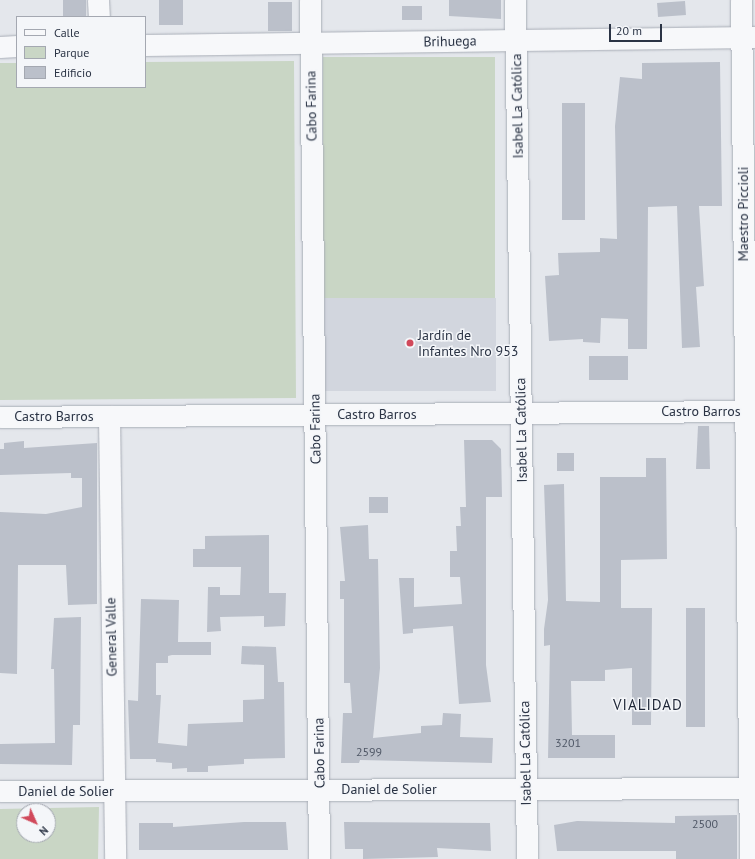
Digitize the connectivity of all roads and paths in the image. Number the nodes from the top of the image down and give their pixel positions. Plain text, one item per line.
1 (98, 0) edge
2 (310, 0) edge
3 (516, 0) edge
4 (741, 0) edge
5 (99, 16) edge
6 (748, 37) edge
7 (516, 40) junction
8 (310, 43) junction
9 (146, 45) edge
10 (16, 46) edge
11 (0, 47) edge
12 (750, 411) edge
13 (521, 412) junction
14 (315, 414) junction
15 (109, 416) junction
16 (0, 417) edge
17 (319, 788) junction
18 (751, 788) edge
19 (525, 790) junction
20 (0, 791) edge
21 (113, 791) junction
22 (114, 859) edge
23 (319, 859) edge
24 (527, 859) edge
25 (750, 859) edge

1 - 5 street
2 - 8 street, Cabo Farina
3 - 7 street, Isabel La Católica
4 - 6 street, Maestro Piccioli
6 - 7 street, Brihuega
6 - 12 street, Maestro Piccioli
7 - 8 street, Brihuega
7 - 13 street, Isabel La Católica
8 - 9 street, Brihuega
8 - 14 street, Cabo Farina
10 - 11 street
12 - 13 street, Castro Barros
12 - 18 street, Maestro Piccioli
13 - 14 street, Castro Barros
13 - 19 street, Isabel La Católica
14 - 15 street, Castro Barros
14 - 17 street, Cabo Farina
15 - 16 street, Castro Barros
15 - 21 street, General Valle
17 - 19 street, Daniel de Solier
17 - 21 street, Daniel de Solier
17 - 23 street, Cabo Farina
18 - 19 street, Daniel de Solier
18 - 25 street, Maestro Piccioli
19 - 24 street, Isabel La Católica
20 - 21 street, Daniel de Solier
21 - 22 street, General Valle

